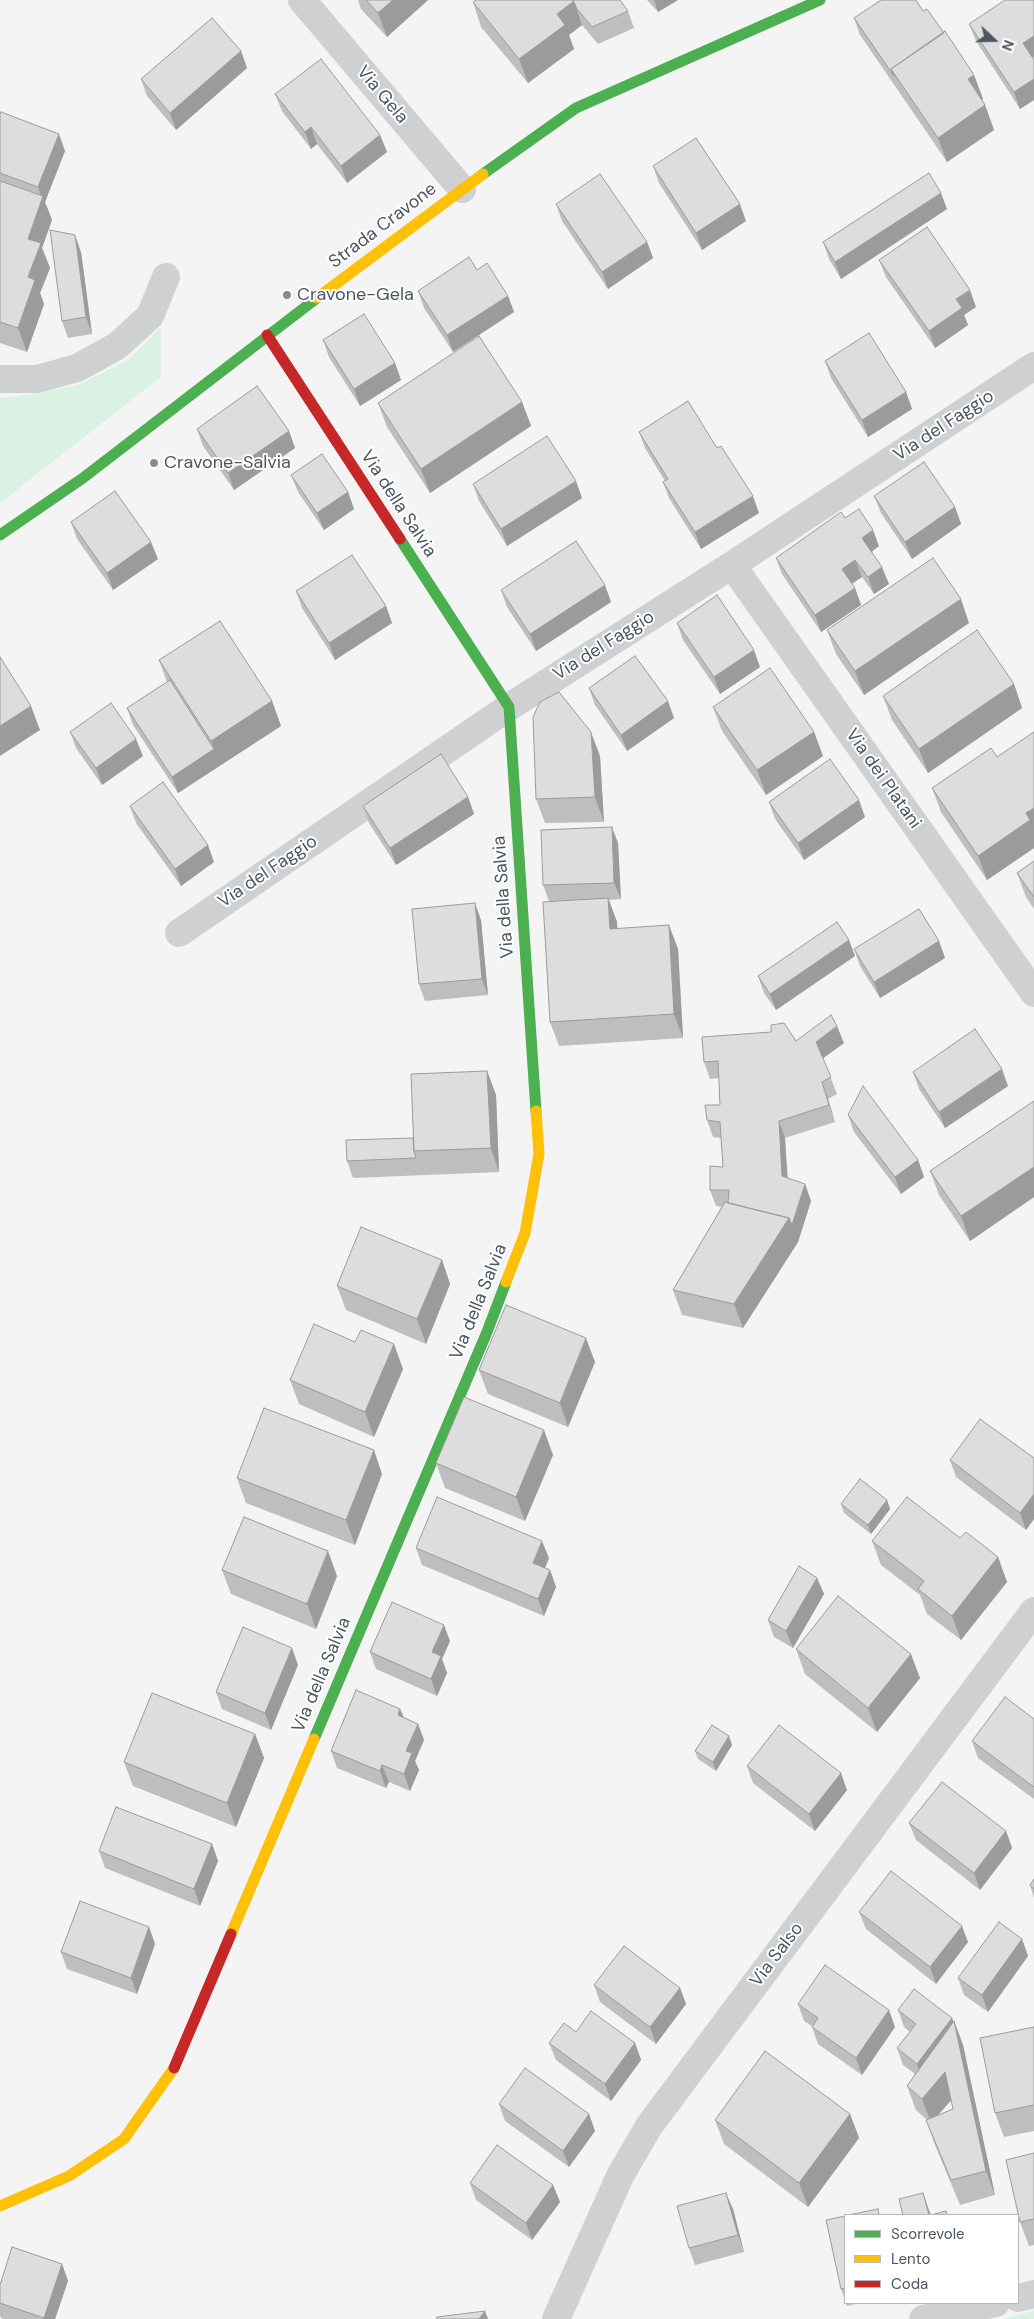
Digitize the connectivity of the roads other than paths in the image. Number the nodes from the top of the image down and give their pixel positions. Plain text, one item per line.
1 (302, 0) edge
2 (820, 0) edge
3 (462, 189) junction
4 (166, 277) dead end
5 (267, 335) junction
6 (1034, 366) edge
7 (0, 379) edge
8 (0, 535) edge
9 (732, 565) junction
10 (509, 707) junction
11 (179, 933) dead end
12 (1034, 993) edge
13 (1034, 1611) edge
14 (0, 2206) edge
15 (1034, 2294) edge
16 (1019, 2298) edge
17 (991, 2304) edge
18 (556, 2319) edge
19 (923, 2319) edge

1 - 3 street, Via Gela
2 - 3 street, Strada Cravone
3 - 5 street, Strada Cravone
4 - 7 street
5 - 8 street, Strada Cravone
5 - 10 street, Via della Salvia
6 - 9 street, Via del Faggio
9 - 10 street, Via del Faggio
9 - 12 street, Via dei Platani
10 - 11 street, Via del Faggio
10 - 14 street, Via della Salvia
13 - 18 street, Via Salso
15 - 16 street
17 - 19 street

